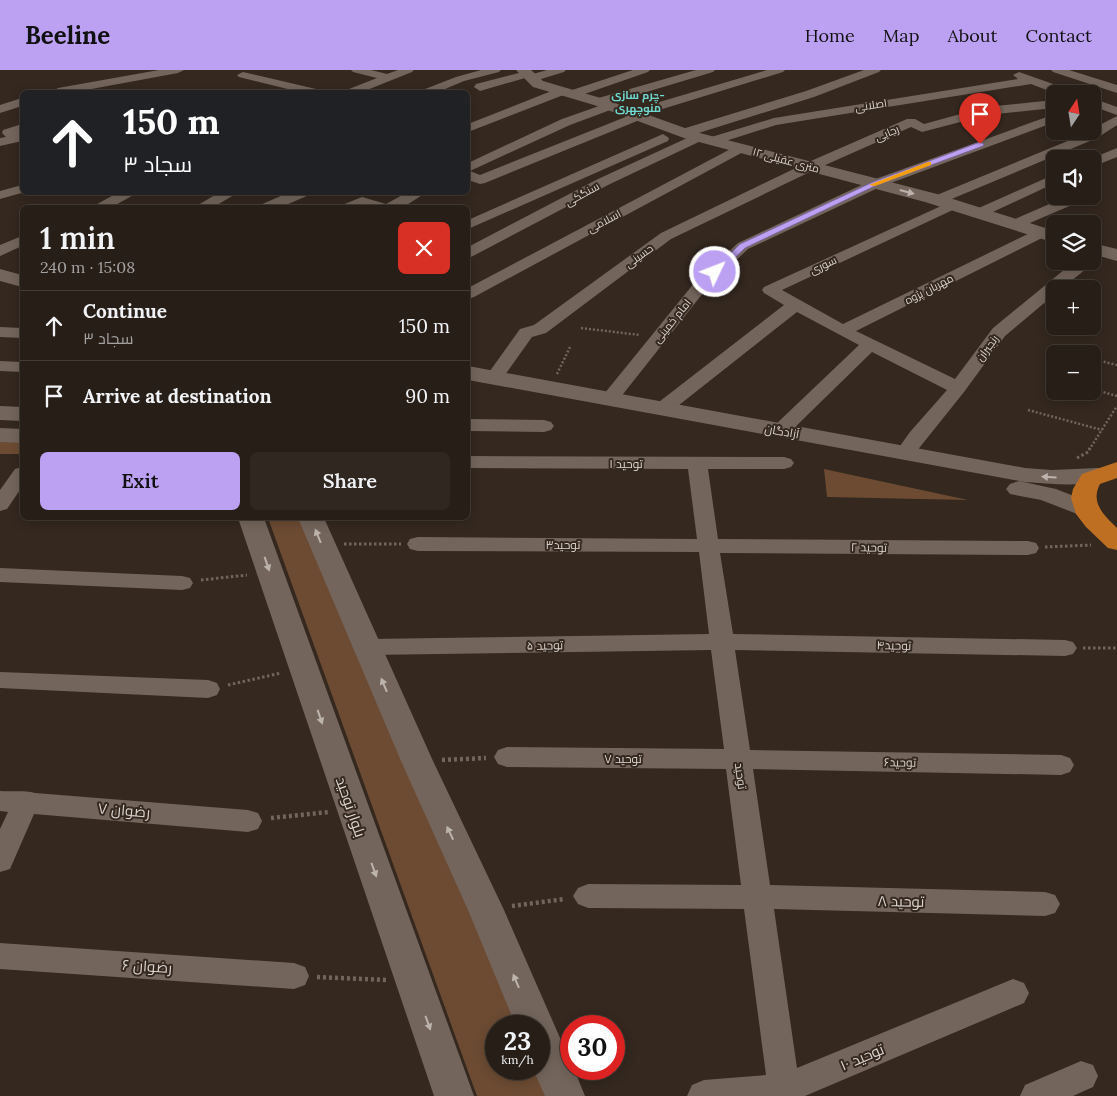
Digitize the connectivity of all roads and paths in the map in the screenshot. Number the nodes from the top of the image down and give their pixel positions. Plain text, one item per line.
1 (178, 70) edge
2 (357, 70) edge
3 (408, 70) edge
4 (495, 70) edge
5 (560, 70) edge
6 (644, 70) edge
7 (709, 70) edge
8 (779, 70) edge
9 (875, 70) edge
10 (1005, 70) edge
11 (1057, 70) edge
12 (527, 74) edge
13 (1071, 74) junction
14 (243, 75) dead end
15 (389, 78) junction
16 (947, 81) dead end
17 (1036, 81) junction
18 (998, 85) junction
19 (1046, 85) edge
20 (1117, 89) edge
21 (69, 90) edge
22 (304, 90) edge
23 (358, 90) edge
24 (434, 90) edge
25 (470, 90) edge
26 (568, 93) junction
27 (1117, 95) edge
28 (1101, 102) edge
29 (20, 103) edge
30 (604, 104) junction
31 (862, 106) junction
32 (1038, 106) junction
33 (1046, 107) edge
34 (1101, 107) edge
35 (0, 109) edge
36 (1117, 111) edge
37 (636, 115) junction
38 (1117, 120) edge
39 (1046, 121) edge
40 (470, 127) edge
41 (20, 129) edge
42 (687, 134) junction
43 (3, 135) edge
44 (713, 141) junction
45 (740, 148) junction
46 (1117, 152) edge
47 (1101, 159) edge
48 (470, 167) edge
49 (809, 167) junction
50 (470, 176) edge
51 (1046, 182) edge
52 (875, 184) junction
53 (20, 190) edge
54 (0, 195) edge
55 (125, 195) edge
56 (226, 195) edge
57 (297, 195) edge
58 (414, 195) edge
59 (944, 203) junction
60 (104, 205) edge
61 (206, 205) edge
62 (273, 205) edge
63 (353, 205) edge
64 (375, 205) edge
65 (396, 205) edge
66 (1060, 205) edge
67 (978, 214) junction
68 (470, 223) edge
69 (1013, 225) junction
70 (1046, 234) edge
71 (1046, 236) edge
72 (20, 242) edge
73 (0, 251) edge
74 (470, 252) edge
75 (0, 264) edge
76 (20, 269) edge
77 (1074, 270) edge
78 (0, 276) edge
79 (20, 281) edge
80 (470, 293) edge
81 (796, 304) junction
82 (581, 328) dead end
83 (843, 331) junction
84 (0, 332) edge
85 (20, 333) edge
86 (659, 337) junction
87 (870, 344) junction
88 (570, 347) dead end
89 (1101, 361) edge
90 (1117, 365) edge
91 (0, 366) edge
92 (20, 367) edge
93 (470, 377) edge
94 (470, 377) edge
95 (494, 378) junction
96 (550, 388) junction
97 (958, 388) junction
98 (1101, 392) edge
99 (1117, 396) edge
100 (609, 399) junction
101 (1117, 406) edge
102 (662, 409) junction
103 (1028, 410) dead end
104 (0, 413) edge
105 (20, 414) edge
106 (470, 425) edge
107 (544, 426) dead end
108 (781, 430) junction
109 (1102, 430) junction
110 (0, 435) edge
111 (20, 436) edge
112 (905, 453) junction
113 (1073, 460) dead end
114 (470, 462) edge
115 (697, 463) junction
116 (784, 463) dead end
117 (1107, 472) edge
118 (1085, 508) junction
119 (252, 520) edge
120 (316, 531) edge
121 (1107, 543) edge
122 (418, 544) joint
123 (709, 545) junction
124 (1028, 548) joint
125 (270, 572) junction
126 (0, 575) edge
127 (182, 583) joint
128 (722, 642) junction
129 (368, 647) junction
130 (1065, 648) joint
131 (1117, 648) edge
132 (303, 668) junction
133 (0, 680) edge
134 (208, 689) joint
135 (506, 757) joint
136 (738, 759) junction
137 (417, 761) junction
138 (1061, 765) dead end
139 (13, 801) edge
140 (352, 809) junction
141 (248, 821) joint
142 (0, 861) edge
143 (588, 896) joint
144 (758, 897) junction
145 (1045, 904) dead end
146 (486, 910) junction
147 (0, 956) edge
148 (294, 976) joint
149 (413, 982) junction
150 (1014, 993) dead end
151 (530, 1015) edge
152 (550, 1060) edge
153 (1081, 1076) dead end
154 (784, 1089) junction
155 (454, 1096) edge
156 (565, 1096) edge
157 (704, 1096) edge
158 (1036, 1096) edge

1 - 21 street
2 - 15 street
3 - 15 street
4 - 24 street
5 - 12 street
6 - 26 street
7 - 30 street
8 - 37 street
9 - 42 street
10 - 17 street
11 - 13 street
12 - 25 street
12 - 26 street, ۱۲ متری عقیلی
13 - 17 street, اصلانی
13 - 20 street
14 - 22 street
15 - 23 street
16 - 31 street
17 - 18 street, اصلانی
17 - 19 street
18 - 31 street, اصلانی
18 - 32 street
26 - 30 street, ۱۲ متری عقیلی
26 - 40 street
27 - 28 street
29 - 35 street
30 - 37 street, ۱۲ متری عقیلی
30 - 48 street
31 - 44 street, اصلانی
32 - 33 street, رجایی
32 - 49 street, رجایی
34 - 36 street
37 - 42 street, ۱۲ متری عقیلی
37 - 50 street
38 - 59 street
39 - 52 street, امام خمینی
41 - 43 street
42 - 44 street, ۱۲ متری عقیلی
42 - 68 street
42 - 74 street, سنگکی
44 - 45 street, ۱۲ متری عقیلی
45 - 49 street, ۱۲ متری عقیلی
45 - 80 street, اسلامی
46 - 47 street
49 - 52 street, ۱۲ متری عقیلی
49 - 95 street, حسینی
51 - 67 street
52 -> 59 street, ۱۲ متری عقیلی
52 - 86 street, امام خمینی
53 - 54 street
55 - 60 street
56 - 61 street
57 - 62 street
58 - 65 street
59 - 67 street, ۱۲ متری عقیلی
59 - 81 street, سوری
63 - 64 street
66 - 69 street
67 - 69 street, ۱۲ متری عقیلی
69 - 70 street, ۱۲ متری عقیلی
71 - 83 street, مهربان پژوه
72 - 73 street
75 - 76 street
77 - 97 street, رنجبران
78 - 79 street
81 - 83 street, سوری
81 - 102 street
82 - 86 path
83 - 87 street
84 - 85 street
86 - 100 street, امام خمینی
87 - 97 street
87 - 108 street
88 - 96 path
89 - 90 path
91 - 92 street
93 - 95 street, آزادگان
94 - 118 street, آزادگان
95 - 96 street, آزادگان
96 - 100 street, آزادگان
97 - 112 street, رنجبران
98 - 99 path
100 - 102 street, آزادگان
101 - 109 path
102 - 108 street, آزادگان
103 - 109 path
104 - 105 street
106 - 107 street
108 - 112 street, آزادگان
109 - 113 path
110 - 111 street
117 -> 112 street, آزادگان
114 - 115 street, توحید ۱
115 - 116 street, توحید ۱
115 - 123 street, توحید
117 - 118 highway
118 - 121 highway
119 -> 125 street, بلوار توحید
120 - 122 path
129 -> 120 street
121 - 124 path
122 - 123 street, توحید۳
123 - 124 street, توحید ۲
123 - 128 street, توحید
125 - 127 path
125 - 132 street, بلوار توحید
126 - 127 street
128 - 129 street, توحید ۵
128 - 130 street, توحید۴
128 - 136 street, توحید
137 -> 129 street
130 - 131 path
132 - 134 path
132 -> 140 street, بلوار توحید
133 - 134 street
135 - 136 street, توحید ۷
135 - 137 path
136 - 138 street, توحید۶
136 - 144 street, توحید
146 -> 137 street
139 - 141 street, رضوان ۷
139 - 142 street
140 - 141 path
140 -> 149 street, بلوار توحید
143 - 144 street, توحید ۸
143 - 146 path
144 - 145 street, توحید ۸
144 - 154 street, توحید
151 -> 146 street
147 - 148 street, رضوان ۶
148 - 149 path
149 -> 155 street, بلوار توحید
150 - 154 street, توحید ۱۰
152 - 156 street
153 - 158 street
154 - 157 street, توحید ۱۰

